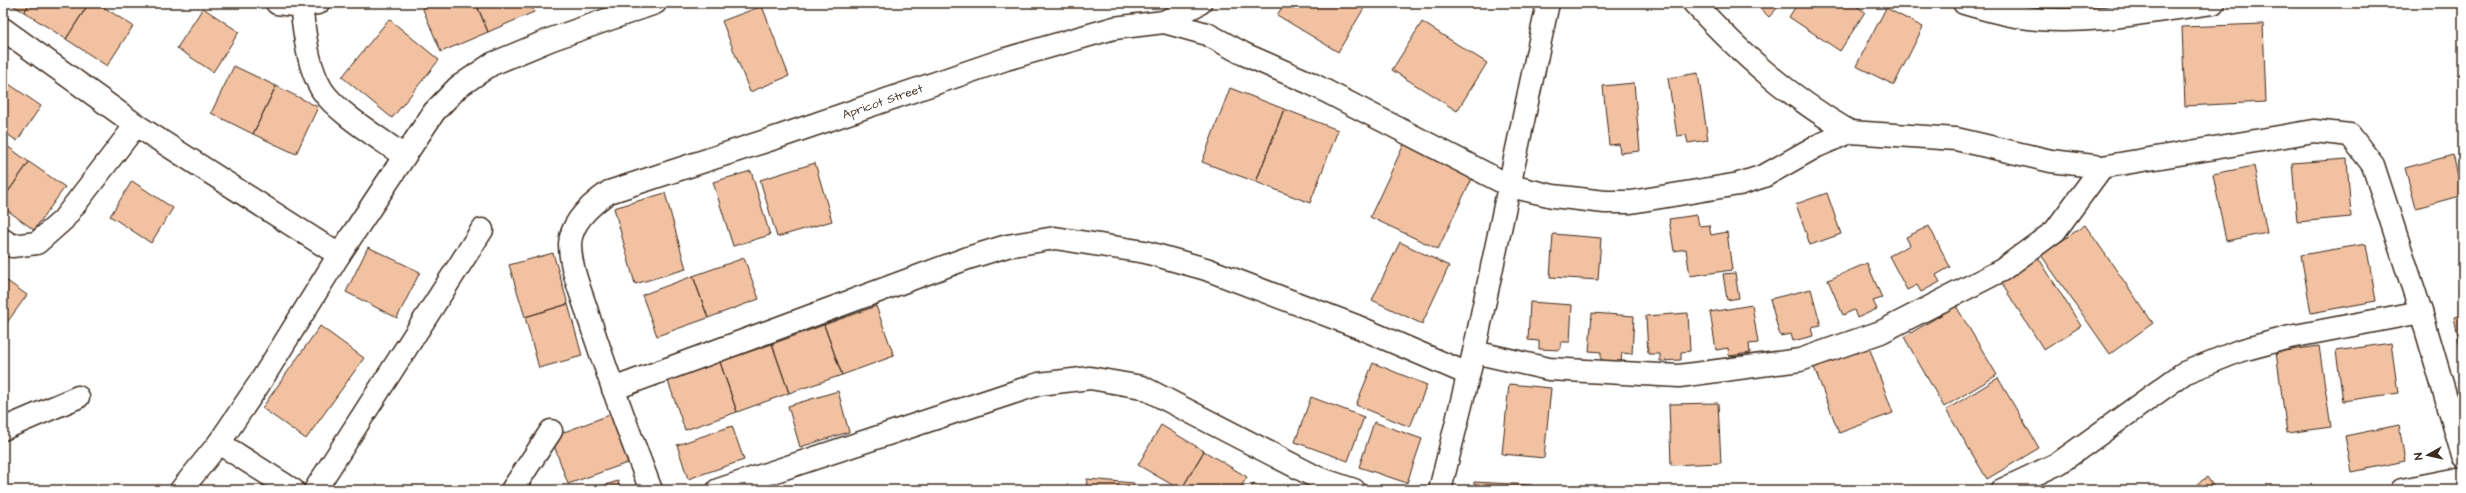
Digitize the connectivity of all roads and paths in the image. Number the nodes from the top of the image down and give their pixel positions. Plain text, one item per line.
1 (277, 3) edge
2 (655, 3) edge
3 (1200, 3) edge
4 (1548, 3) edge
5 (1694, 3) edge
6 (1964, 3) edge
7 (2214, 3) edge
8 (310, 5) edge
9 (1164, 22) junction
10 (3, 29) edge
11 (136, 125) junction
12 (1850, 132) junction
13 (404, 156) junction
14 (2102, 167) junction
15 (1510, 186) junction
16 (482, 230) dead end
17 (3, 240) edge
18 (339, 255) junction
19 (2421, 312) junction
20 (1474, 352) junction
21 (1468, 374) junction
22 (613, 389) junction
23 (78, 397) dead end
24 (3, 429) edge
25 (552, 431) dead end
26 (219, 443) junction
27 (2463, 456) edge
28 (2463, 478) edge
29 (181, 490) edge
30 (293, 490) edge
31 (315, 490) edge
32 (512, 490) edge
33 (651, 490) edge
34 (718, 490) edge
35 (1354, 490) edge
36 (1440, 490) edge
37 (2002, 490) edge
38 (2402, 490) edge

1 - 8 street
2 - 13 street
3 - 9 street, Apricot Street
4 - 15 street
5 - 12 street
6 - 7 street
8 - 13 street
9 - 15 street
9 - 22 street, Apricot Street
10 - 11 street
11 - 17 street
11 - 18 street
12 - 14 street
12 - 15 street
13 - 18 street
14 - 19 street
14 - 20 street
15 - 20 street
16 - 31 street
18 - 26 street
19 - 27 street
19 - 37 street
20 - 21 street
21 - 22 street
21 - 36 street
22 - 33 street, Apricot Street
23 - 24 street
25 - 32 street
26 - 29 street
26 - 30 street
28 - 38 street
34 - 35 street

